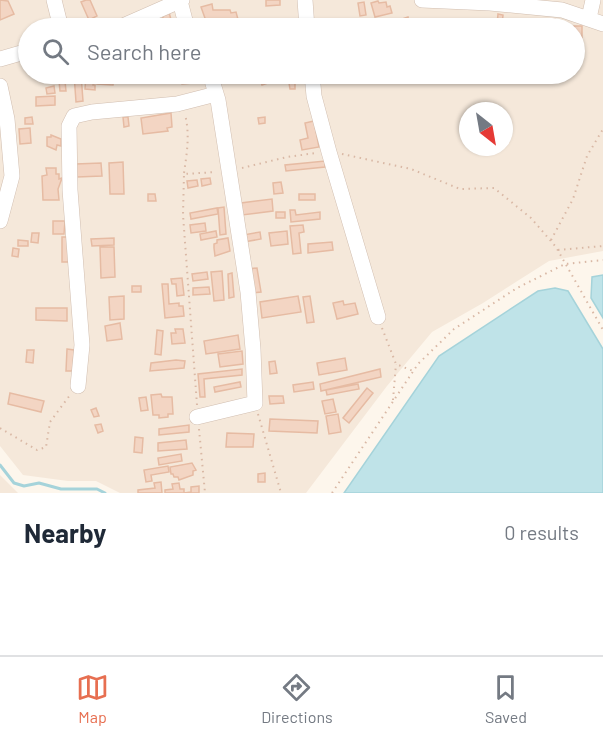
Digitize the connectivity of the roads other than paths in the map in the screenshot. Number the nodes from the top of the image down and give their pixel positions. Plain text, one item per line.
1 (181, 0) edge
2 (305, 0) edge
3 (422, 0) edge
4 (593, 0) edge
5 (58, 1) edge
6 (440, 1) edge
7 (505, 2) edge
8 (60, 18) edge
9 (140, 18) edge
10 (186, 18) edge
11 (307, 18) edge
12 (596, 21) edge
13 (18, 54) edge
14 (0, 59) edge
15 (213, 84) edge
16 (313, 84) edge
17 (0, 86) edge
18 (216, 94) junction
19 (2, 203) edge
20 (0, 221) edge
21 (378, 317) road end
22 (78, 386) road end
23 (198, 417) road end

1 - 9 street
1 - 10 street
2 - 11 street
3 - 6 street
4 - 12 street
5 - 8 street
6 - 7 street
7 - 12 street
13 - 14 street
15 - 18 street
16 - 21 street
17 - 19 street
18 - 22 street
18 - 23 street
19 - 20 street

